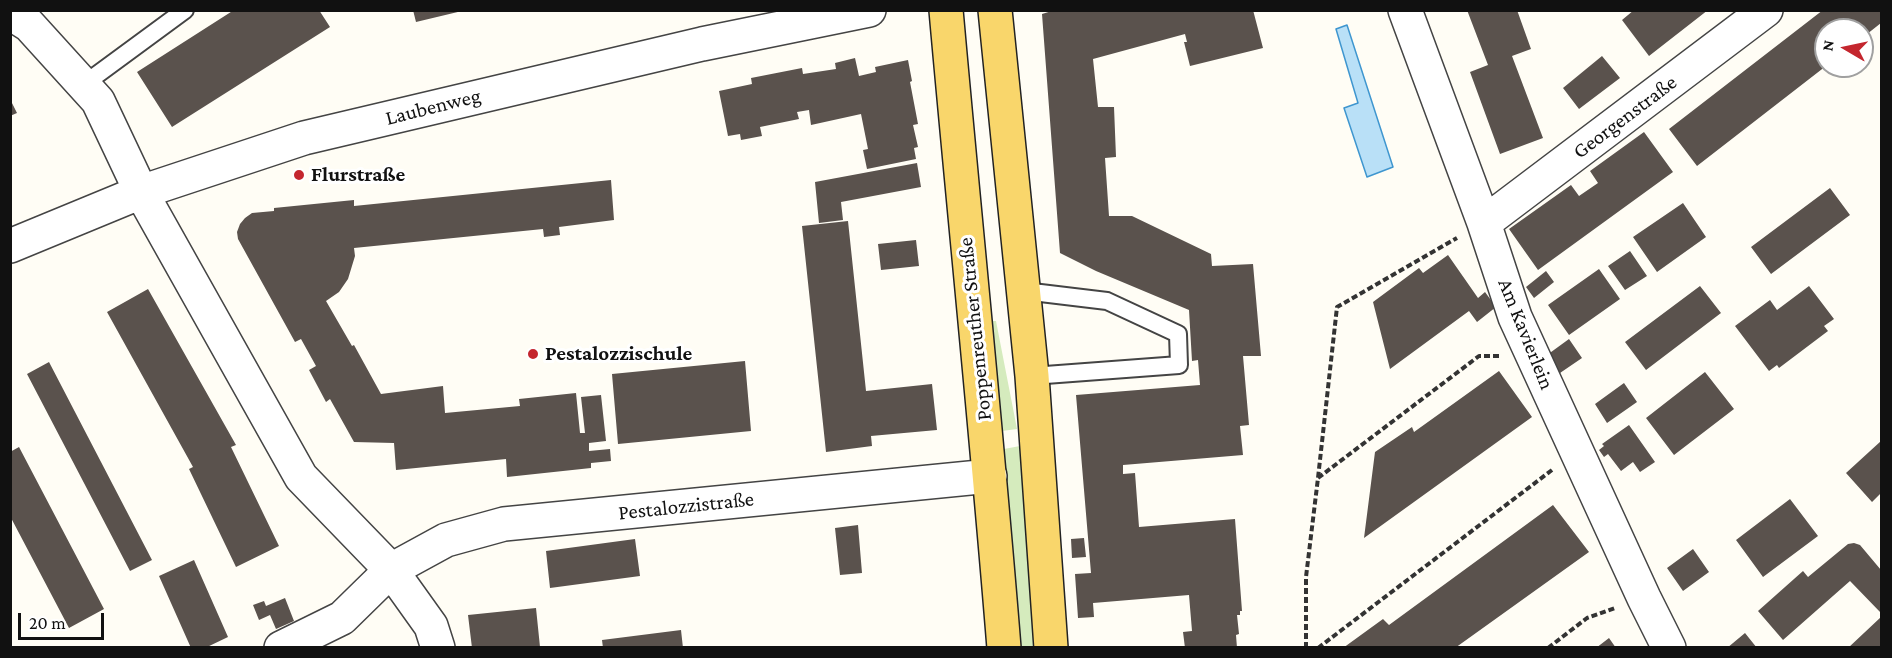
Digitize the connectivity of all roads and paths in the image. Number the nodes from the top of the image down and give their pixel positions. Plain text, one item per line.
1 (185, 10) edge
2 (869, 10) edge
3 (946, 10) edge
4 (995, 10) edge
5 (1405, 10) edge
6 (1766, 10) edge
7 (10, 13) edge
8 (83, 85) junction
9 (141, 192) junction
10 (1484, 223) junction
11 (10, 246) edge
12 (1024, 291) junction
13 (1529, 347) junction
14 (1032, 376) junction
15 (1577, 450) junction
16 (990, 476) junction
17 (1318, 478) junction
18 (391, 570) junction
19 (1644, 598) junction
20 (281, 648) edge
21 (438, 648) edge
22 (1004, 648) edge
23 (1051, 648) edge
24 (1306, 648) edge
25 (1318, 648) edge
26 (1548, 648) edge
27 (1669, 648) edge

1 - 8 lane
2 - 9 street, Laubenweg
3 - 16 main road, Poppenreuther Straße
4 - 12 main road
5 - 10 street, Am Kavierlein
6 - 10 street, Georgenstraße
7 - 8 street
8 - 9 street
9 - 11 street, Laubenweg
9 - 18 street
10 - 13 street, Am Kavierlein
10 - 17 path
12 - 14 main road
12 - 14 lane
13 - 15 street, Am Kavierlein
13 - 17 path
14 - 23 main road
15 - 19 street, Am Kavierlein
15 - 25 path
16 - 18 street, Pestalozzistraße
16 - 22 main road, Poppenreuther Straße
17 - 24 path
18 - 20 street, Pestalozzistraße
18 - 21 street
19 - 26 path
19 - 27 street, Am Kavierlein

